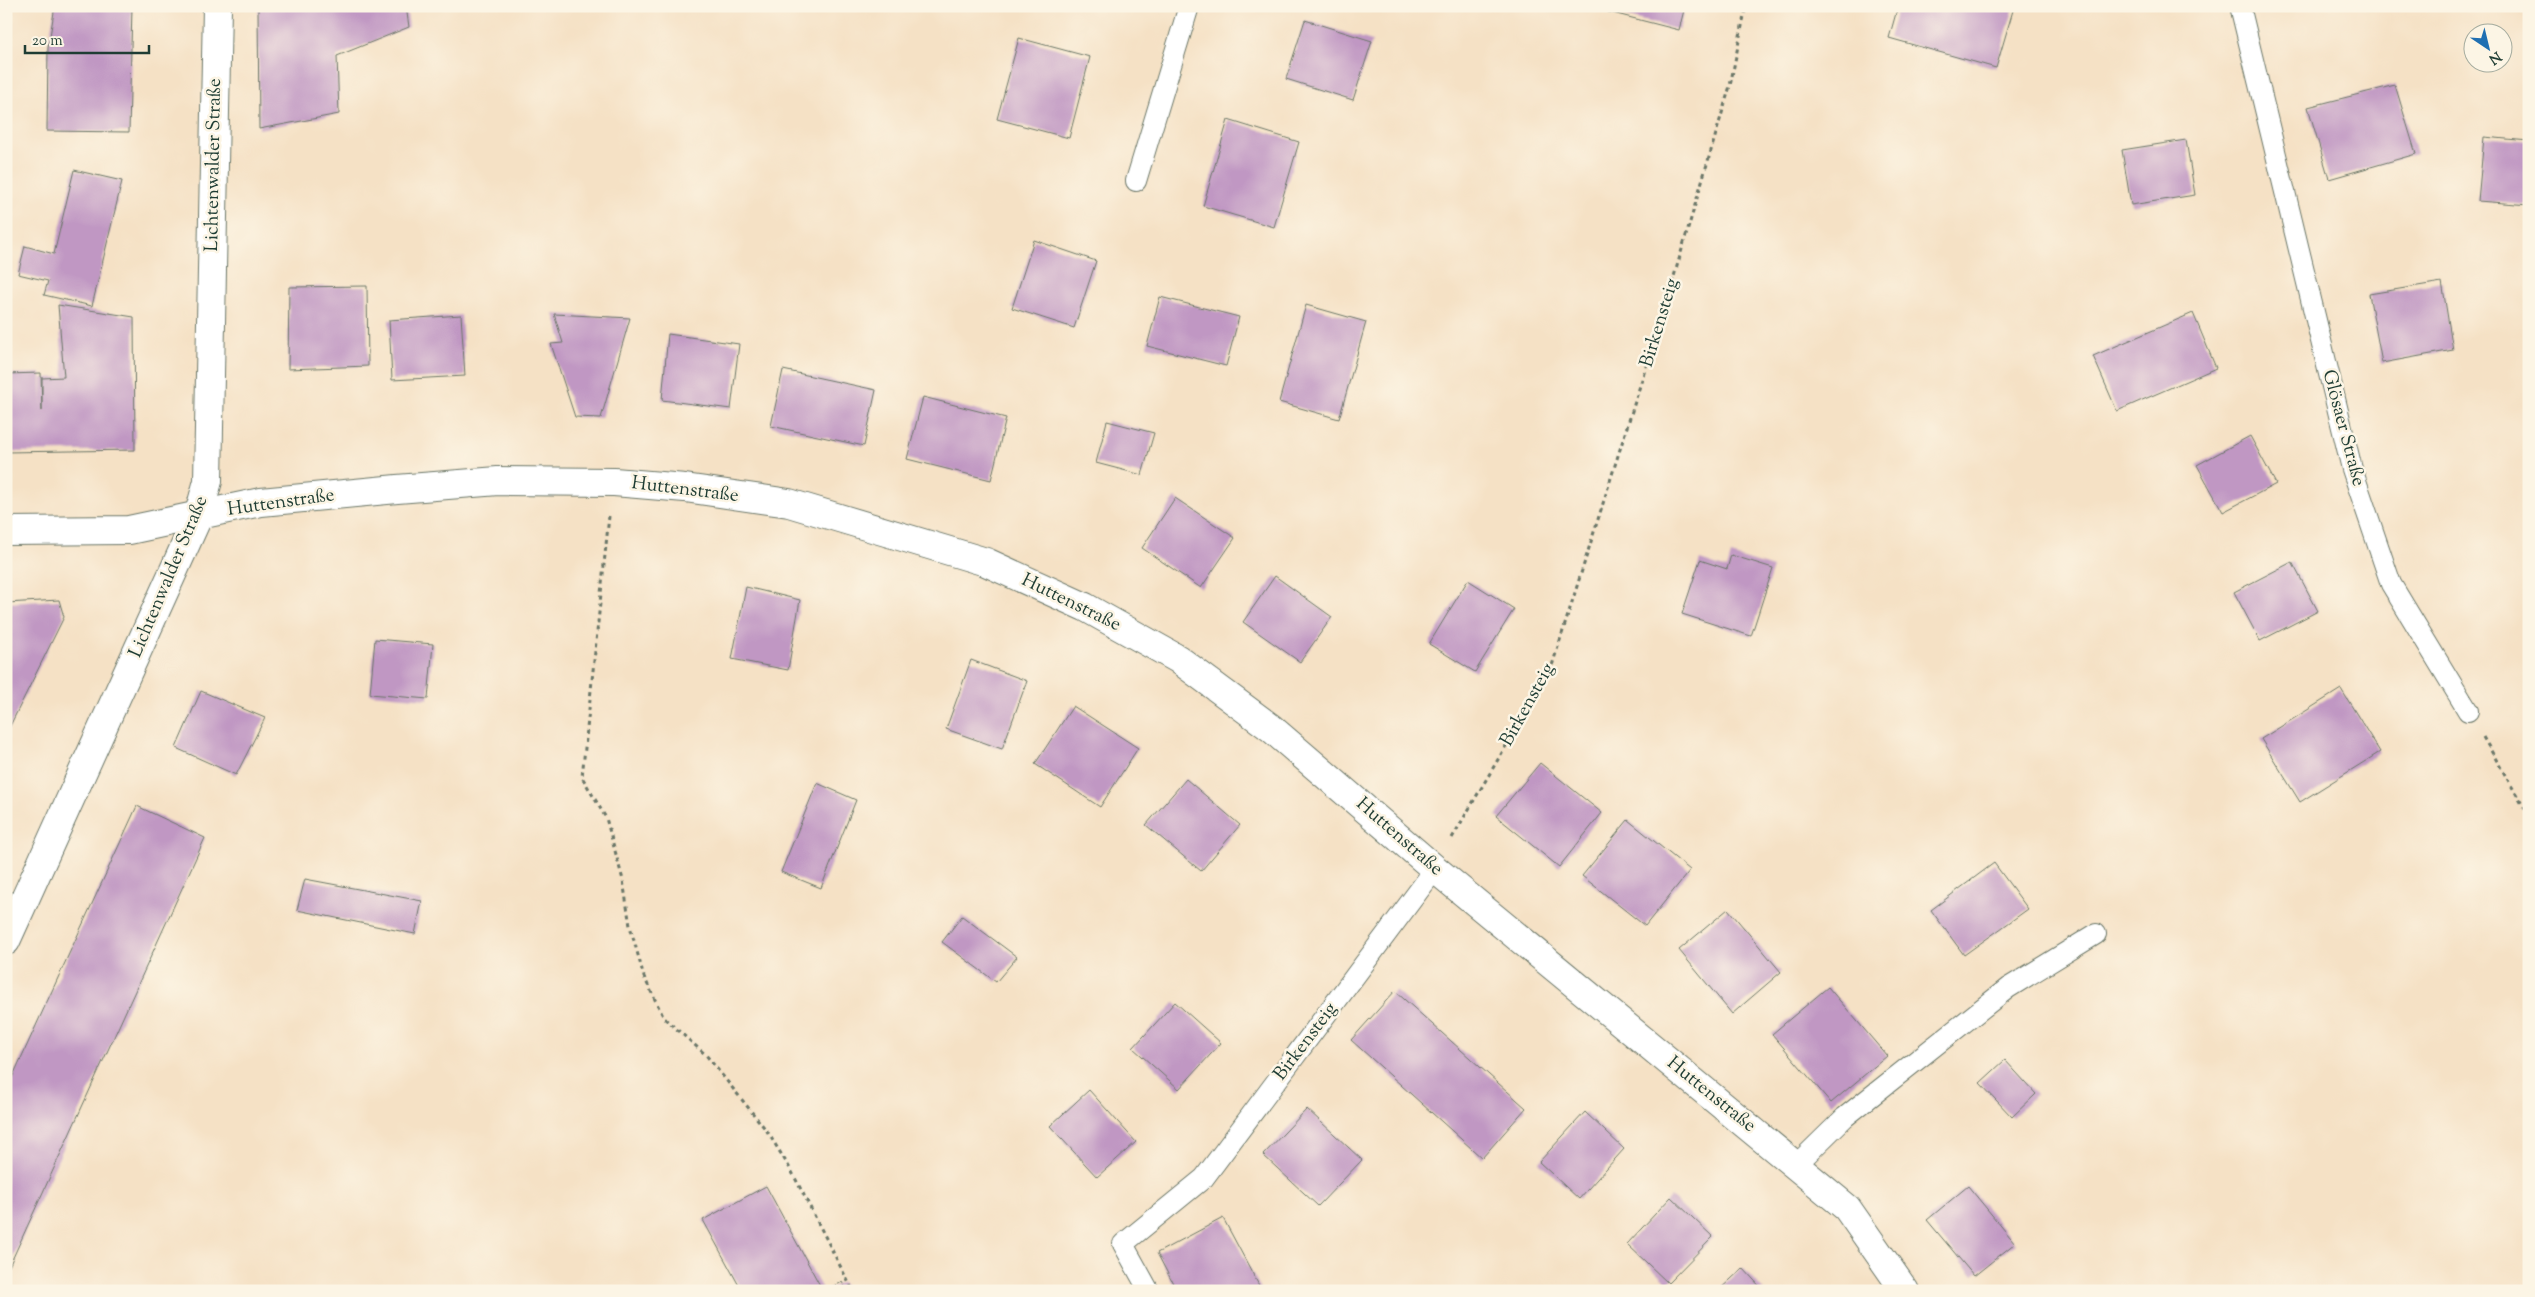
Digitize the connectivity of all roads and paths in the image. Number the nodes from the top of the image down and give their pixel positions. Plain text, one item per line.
1 (217, 6) edge
2 (1190, 6) edge
3 (1746, 6) edge
4 (2240, 6) edge
5 (1136, 181) dead end
6 (614, 482) junction
7 (198, 517) junction
8 (6, 531) edge
9 (2468, 711) joint
10 (2529, 816) edge
11 (1434, 869) junction
12 (2096, 934) dead end
13 (6, 941) edge
14 (1796, 1165) junction
15 (853, 1291) edge
16 (1150, 1291) edge
17 (1905, 1291) edge

1 - 7 street, Lichtenwalder Straße
2 - 5 lane
3 - 11 path, Birkensteig
4 - 9 lane, Glösaer Straße
6 - 7 street, Huttenstraße
6 - 11 street, Huttenstraße
6 - 15 path
7 - 8 street, Huttenstraße
7 - 13 street, Lichtenwalder Straße
9 - 10 path
11 - 14 street, Huttenstraße
11 - 16 lane, Birkensteig
12 - 14 lane
14 - 17 street, Huttenstraße

